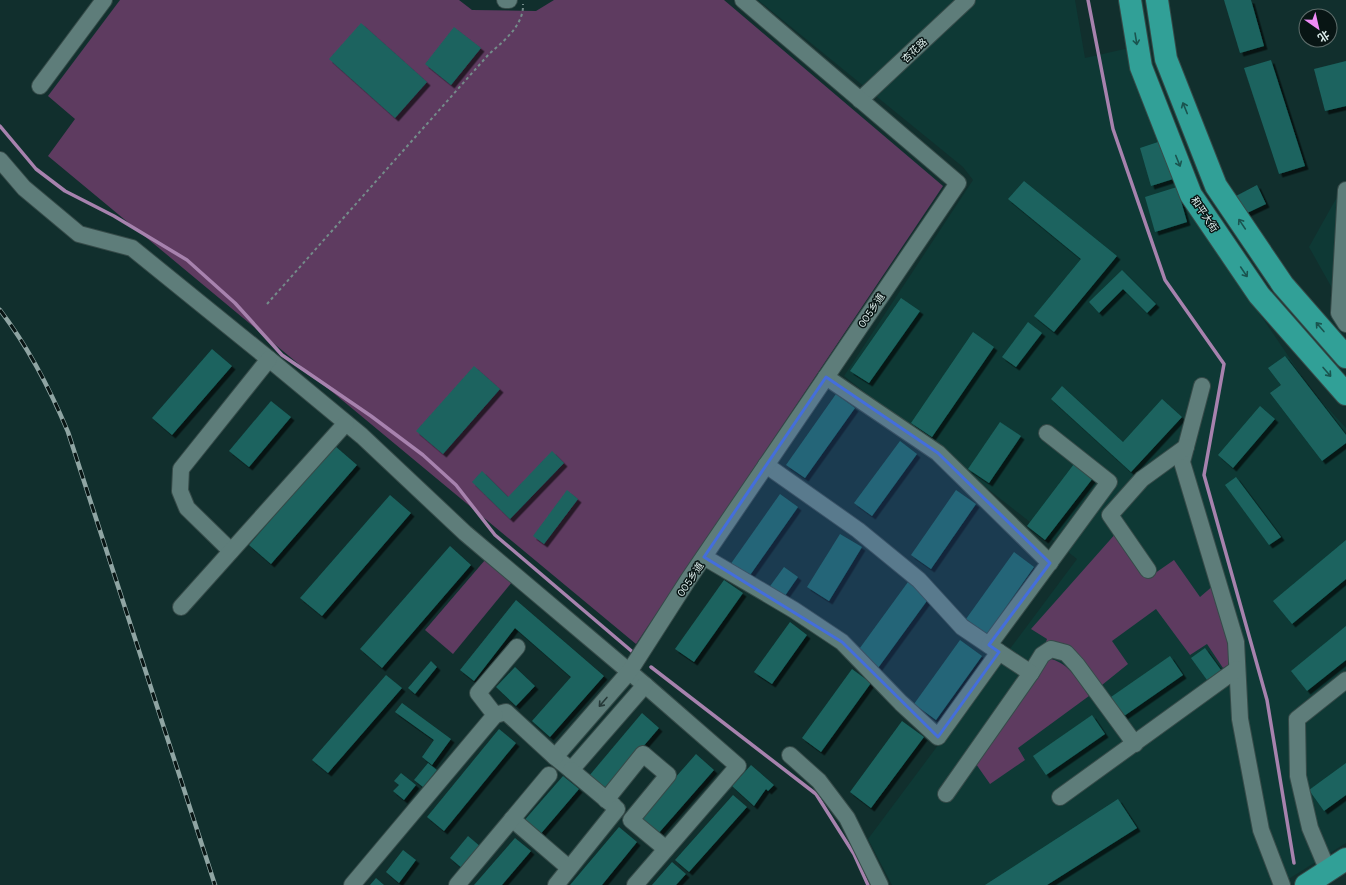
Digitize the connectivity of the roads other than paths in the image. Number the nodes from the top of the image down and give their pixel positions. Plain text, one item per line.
1 (104, 0) edge
2 (505, 0) edge
3 (509, 0) edge
4 (744, 0) edge
5 (967, 0) edge
6 (1130, 0) edge
7 (1157, 0) edge
8 (40, 86) dead end
9 (860, 100) junction
10 (0, 160) edge
11 (1346, 190) edge
12 (1346, 324) edge
13 (1346, 357) edge
14 (269, 359) junction
15 (826, 376) junction
16 (1202, 386) dead end
17 (1346, 394) edge
18 (346, 423) junction
19 (1047, 433) dead end
20 (1186, 447) junction
21 (766, 465) junction
22 (231, 551) junction
23 (704, 557) junction
24 (1050, 563) junction
25 (1148, 570) dead end
26 (181, 607) dead end
27 (517, 647) dead end
28 (994, 649) junction
29 (1237, 669) junction
30 (629, 672) junction
31 (1031, 673) junction
32 (1346, 680) edge
33 (646, 685) junction
34 (495, 715) junction
35 (1135, 744) junction
36 (790, 755) dead end
37 (555, 757) junction
38 (571, 770) junction
39 (549, 775) dead end
40 (946, 794) dead end
41 (1060, 798) dead end
42 (612, 804) junction
43 (512, 819) junction
44 (631, 820) junction
45 (666, 849) junction
46 (1340, 866) edge
47 (569, 868) junction
48 (352, 885) edge
49 (457, 885) edge
50 (556, 885) edge
51 (635, 885) edge
52 (880, 885) edge
53 (1282, 885) edge
54 (1306, 885) edge

1 - 8 street
2 - 3 street
4 - 9 street, 005乡道
5 - 9 street, 杏花路
6 -> 17 highway, 和平大街
13 -> 7 highway
9 - 15 street, 005乡道
10 - 14 street
11 - 12 street
14 - 18 street
14 - 22 street
15 - 21 street, 005乡道
15 - 24 street
16 - 20 street
18 - 22 street
18 - 30 street
19 - 24 street
20 - 25 street
20 - 29 street
21 - 23 street, 005乡道
21 - 28 street
22 - 26 street
23 - 28 street
23 - 30 street, 005乡道
24 - 28 street
27 - 34 street
28 - 31 street
29 - 35 street
29 - 53 street
30 - 33 street
30 -> 37 street, 005乡道
31 - 35 street
31 - 40 street
32 - 46 street
33 - 38 street
33 - 45 street
34 - 37 street
34 - 48 street
35 - 41 street
36 - 52 street
37 - 38 street
38 - 42 street
39 - 43 street
42 - 44 street
42 - 44 street
42 - 47 street
43 - 47 street
43 - 49 street
44 - 45 street
45 - 51 street
46 - 54 highway
47 - 50 street

